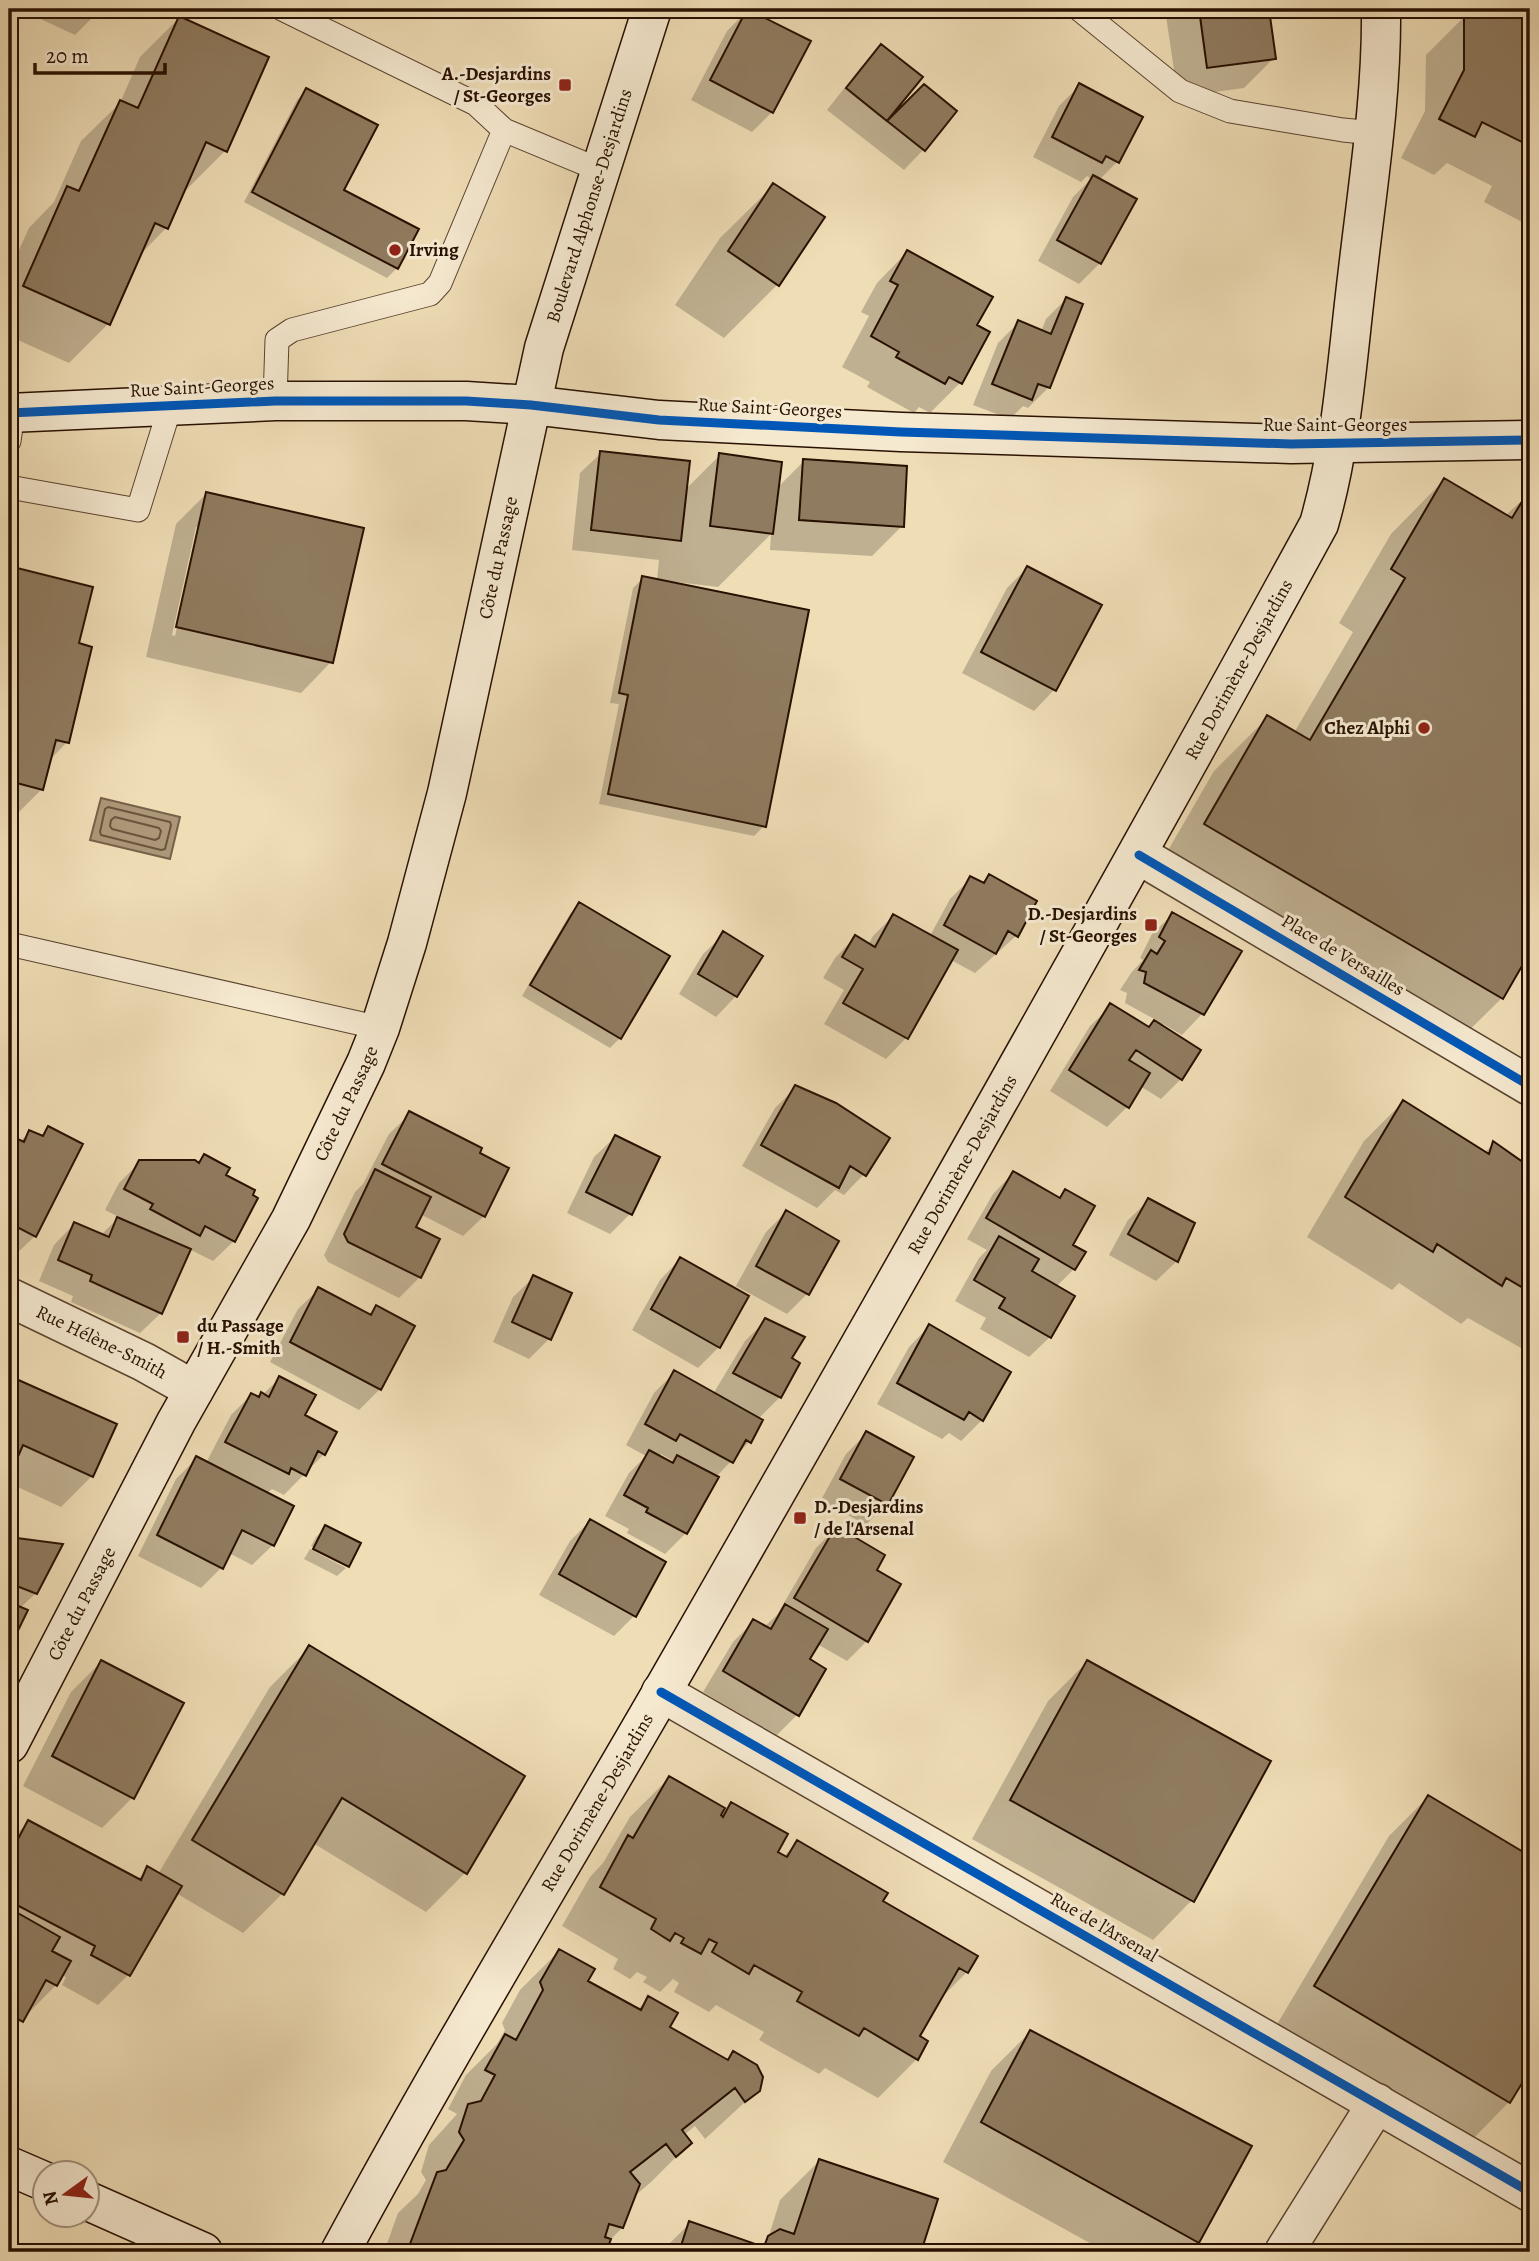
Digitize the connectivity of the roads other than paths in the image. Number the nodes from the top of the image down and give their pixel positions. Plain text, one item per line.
1 (282, 9) edge
2 (652, 9) edge
3 (1079, 9) edge
4 (1381, 9) edge
5 (504, 130) junction
6 (1374, 133) junction
7 (600, 170) junction
8 (275, 401) junction
9 (531, 405) junction
10 (170, 407) junction
11 (10, 423) edge
12 (1530, 440) edge
13 (1336, 442) junction
14 (9, 487) edge
15 (1139, 855) junction
16 (9, 944) edge
17 (380, 1028) junction
18 (1530, 1086) edge
19 (9, 1297) edge
20 (194, 1390) junction
21 (661, 1692) junction
22 (9, 1744) edge
23 (1377, 2104) junction
24 (9, 2166) edge
25 (32, 2176) edge
26 (1530, 2192) edge
27 (102, 2207) edge
28 (202, 2252) edge
29 (340, 2252) edge
30 (1284, 2252) edge

1 - 5 lane
2 - 7 main road, Boulevard Alphonse-Desjardins
3 - 6 lane
4 - 6 main road, Rue Dorimène-Desjardins
5 - 7 lane
5 - 8 lane
6 - 13 main road, Rue Dorimène-Desjardins
7 - 9 main road, Boulevard Alphonse-Desjardins
8 - 9 main road, Rue Saint-Georges
8 - 10 main road, Rue Saint-Georges
9 - 13 main road, Rue Saint-Georges
9 - 17 main road, Côte du Passage
10 - 11 main road, Rue Saint-Georges
10 - 14 lane
12 - 13 main road, Rue Saint-Georges
13 - 15 main road, Rue Dorimène-Desjardins
15 - 18 main road, Place de Versailles
15 - 21 main road, Rue Dorimène-Desjardins
16 - 17 lane
17 - 20 main road, Côte du Passage
19 - 20 main road, Rue Hélène-Smith
20 - 22 main road, Côte du Passage
21 - 23 main road, Rue de l'Arsenal
21 - 29 main road, Rue Dorimène-Desjardins
23 - 26 main road, Rue de l'Arsenal
23 - 30 main road
24 - 25 main road
27 - 28 main road

